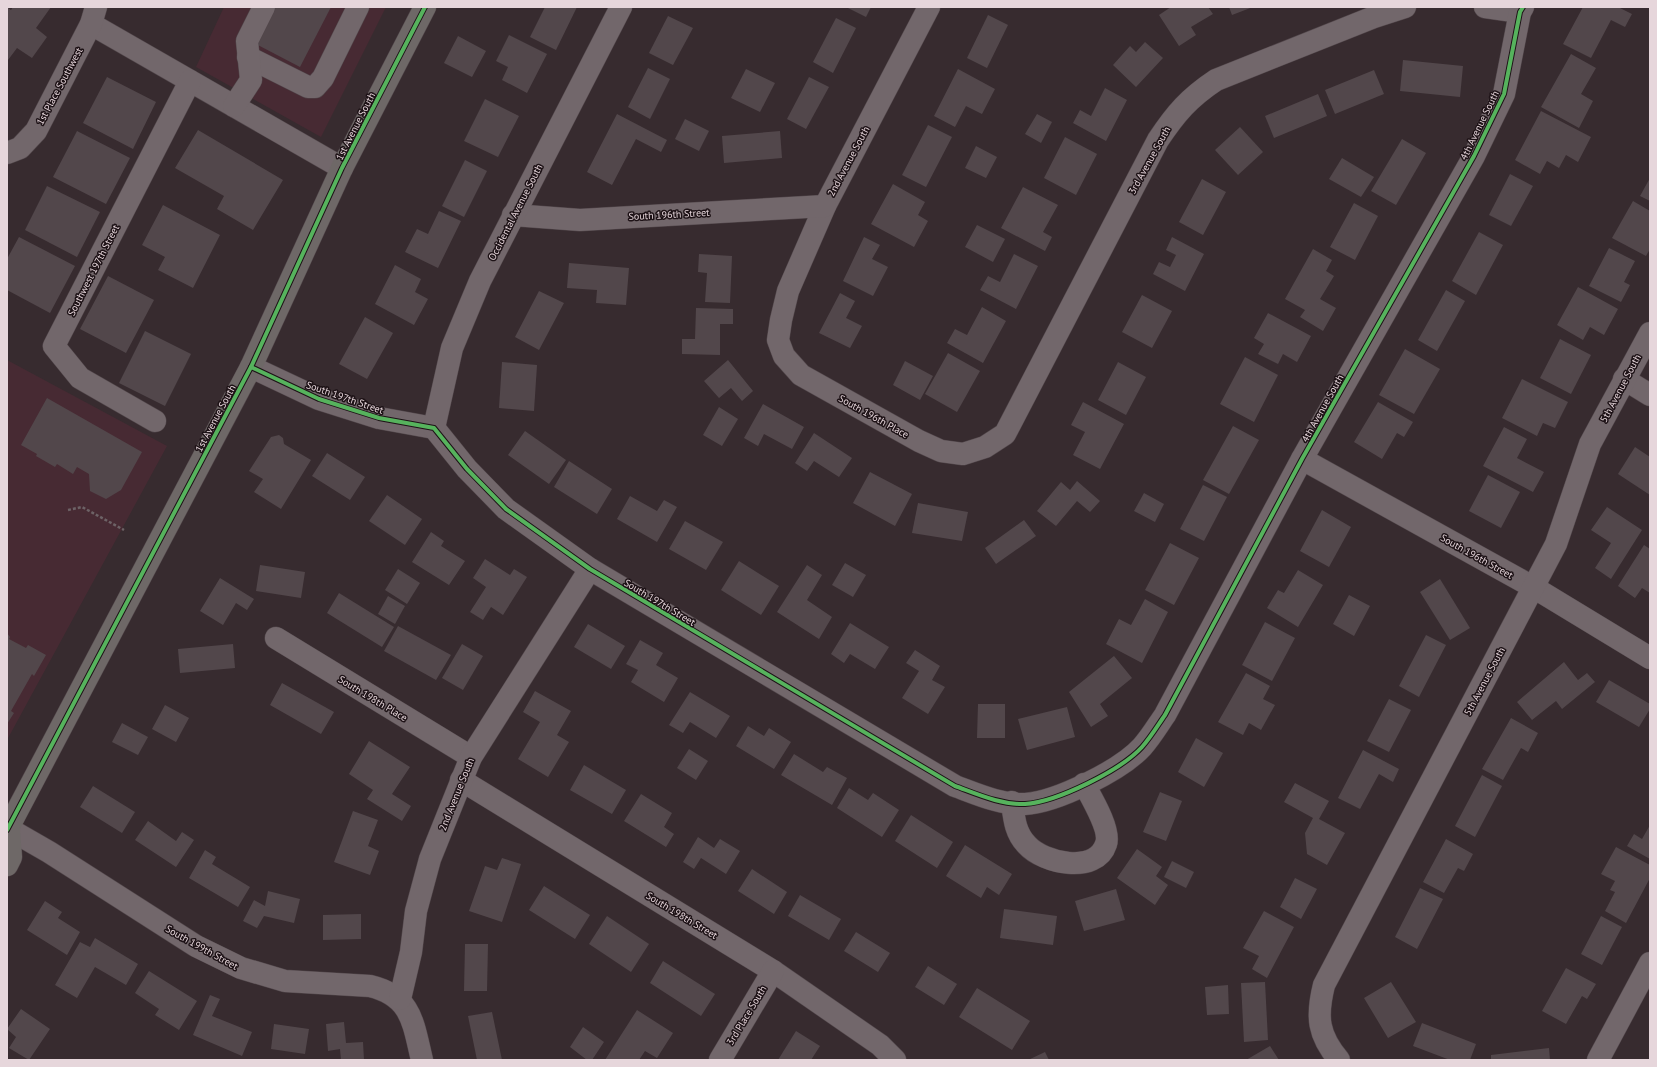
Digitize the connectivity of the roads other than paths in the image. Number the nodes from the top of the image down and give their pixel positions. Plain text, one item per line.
1 (264, 7) edge
2 (358, 7) edge
3 (425, 7) edge
4 (621, 7) edge
5 (929, 7) edge
6 (1405, 7) edge
7 (1485, 7) edge
8 (1522, 10) edge
9 (94, 16) edge
10 (248, 57) junction
11 (190, 81) junction
12 (234, 106) junction
13 (7, 153) edge
14 (342, 168) junction
15 (825, 206) junction
16 (513, 215) junction
17 (781, 320) joint
18 (1650, 333) edge
19 (251, 367) junction
20 (1624, 379) junction
21 (1650, 395) edge
22 (156, 421) dead end
23 (434, 428) junction
24 (1005, 434) joint
25 (1302, 459) junction
26 (590, 569) junction
27 (1533, 587) junction
28 (276, 638) dead end
29 (1650, 658) edge
30 (470, 757) junction
31 (461, 780) junction
32 (1084, 784) junction
33 (1012, 802) junction
34 (8, 830) edge
35 (7, 865) edge
36 (1650, 963) edge
37 (773, 971) junction
38 (400, 999) junction
39 (422, 1060) edge
40 (720, 1060) edge
41 (895, 1060) edge
42 (1339, 1060) edge
43 (1598, 1060) edge

1 - 10 street
2 - 10 street
3 - 14 main road, 1st Avenue South
4 - 16 street, Occidental Avenue South
5 - 15 street, 2nd Avenue South
6 - 24 street, 3rd Avenue South
7 - 8 street
8 - 25 street, 4th Avenue South
9 - 11 street
9 - 13 street, 1st Place Southwest
10 - 12 street
11 - 12 street
11 - 22 street, Southwest 197th Street
12 - 14 street
14 - 19 main road, 1st Avenue South
15 - 16 street, South 196th Street
15 - 17 street, 2nd Avenue South
16 - 23 street, Occidental Avenue South
17 - 24 street, South 196th Place
18 - 20 street, 5th Avenue South
19 - 23 street, South 197th Street
19 - 34 main road, 1st Avenue South
20 - 21 street
20 - 27 street, 5th Avenue South
23 - 26 street, South 197th Street
25 - 27 street, South 196th Street
25 - 32 street, 4th Avenue South
26 - 30 street, 2nd Avenue South
26 - 33 street, South 197th Street
27 - 29 street, South 196th Street
27 - 42 street, 5th Avenue South
28 - 30 street, South 198th Place
30 - 31 street, 2nd Avenue South
31 - 37 street, South 198th Street
31 - 38 street, 2nd Avenue South
32 - 33 street, South 197th Street
32 - 33 street
34 - 35 main road
34 - 38 street, South 199th Street
36 - 43 street
37 - 40 street, 3rd Place South
37 - 41 street, South 198th Street
38 - 39 street

